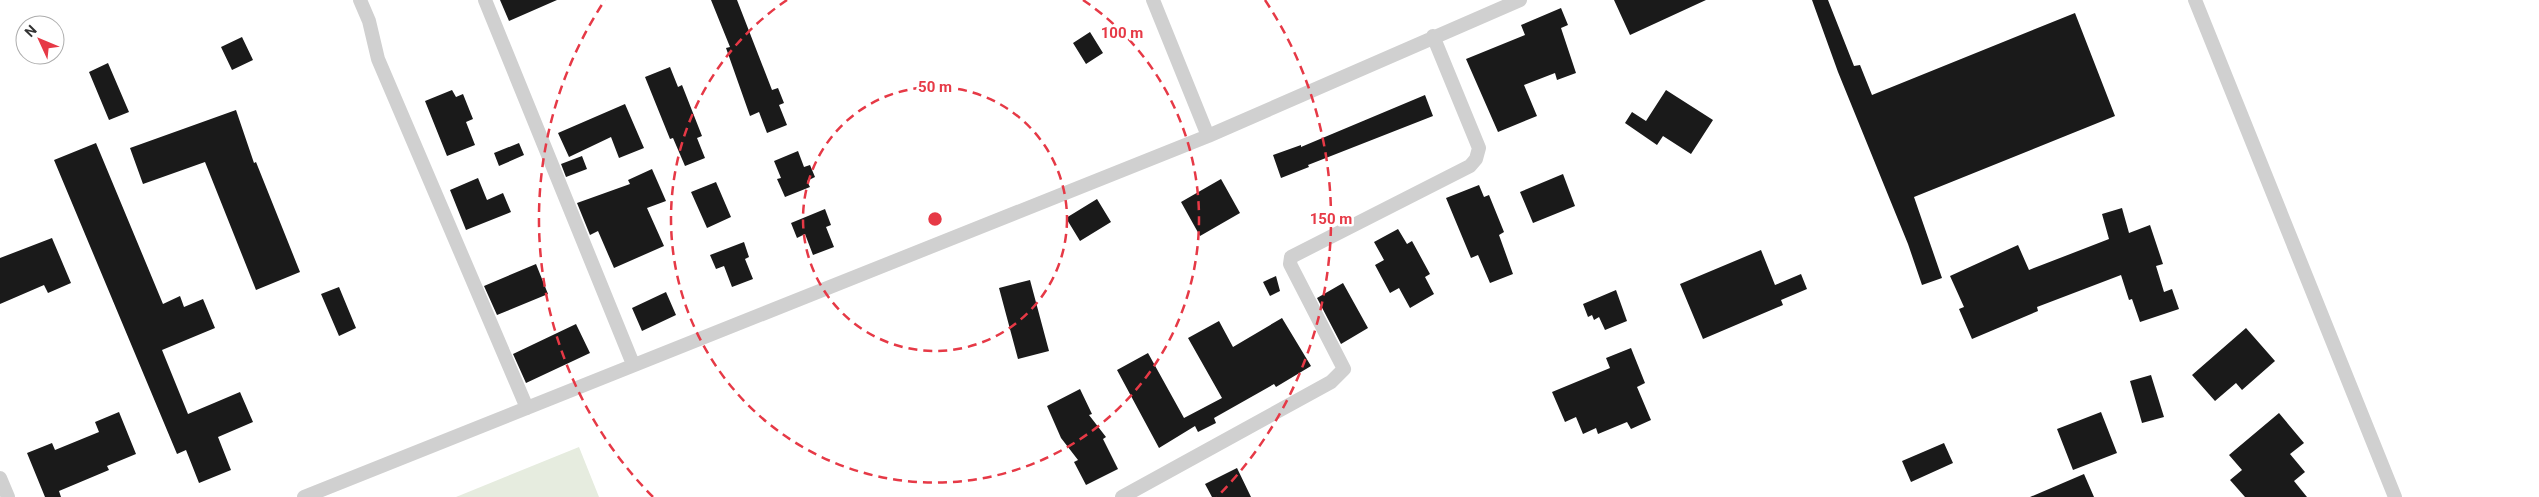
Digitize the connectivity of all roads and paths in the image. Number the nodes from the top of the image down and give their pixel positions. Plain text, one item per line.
1 (360, 0) edge
2 (485, 0) edge
3 (1154, 0) edge
4 (1520, 0) edge
5 (2195, 0) edge
6 (1433, 36) junction
7 (1208, 136) junction
8 (633, 364) junction
9 (527, 408) junction
10 (0, 478) edge
11 (8, 497) edge
12 (304, 497) edge
13 (1122, 497) edge
14 (2396, 497) edge

1 - 9 street
2 - 8 street
3 - 7 street
4 - 6 street
5 - 14 street
6 - 7 street
6 - 13 street
7 - 8 street
8 - 9 street
9 - 12 street
10 - 11 street

